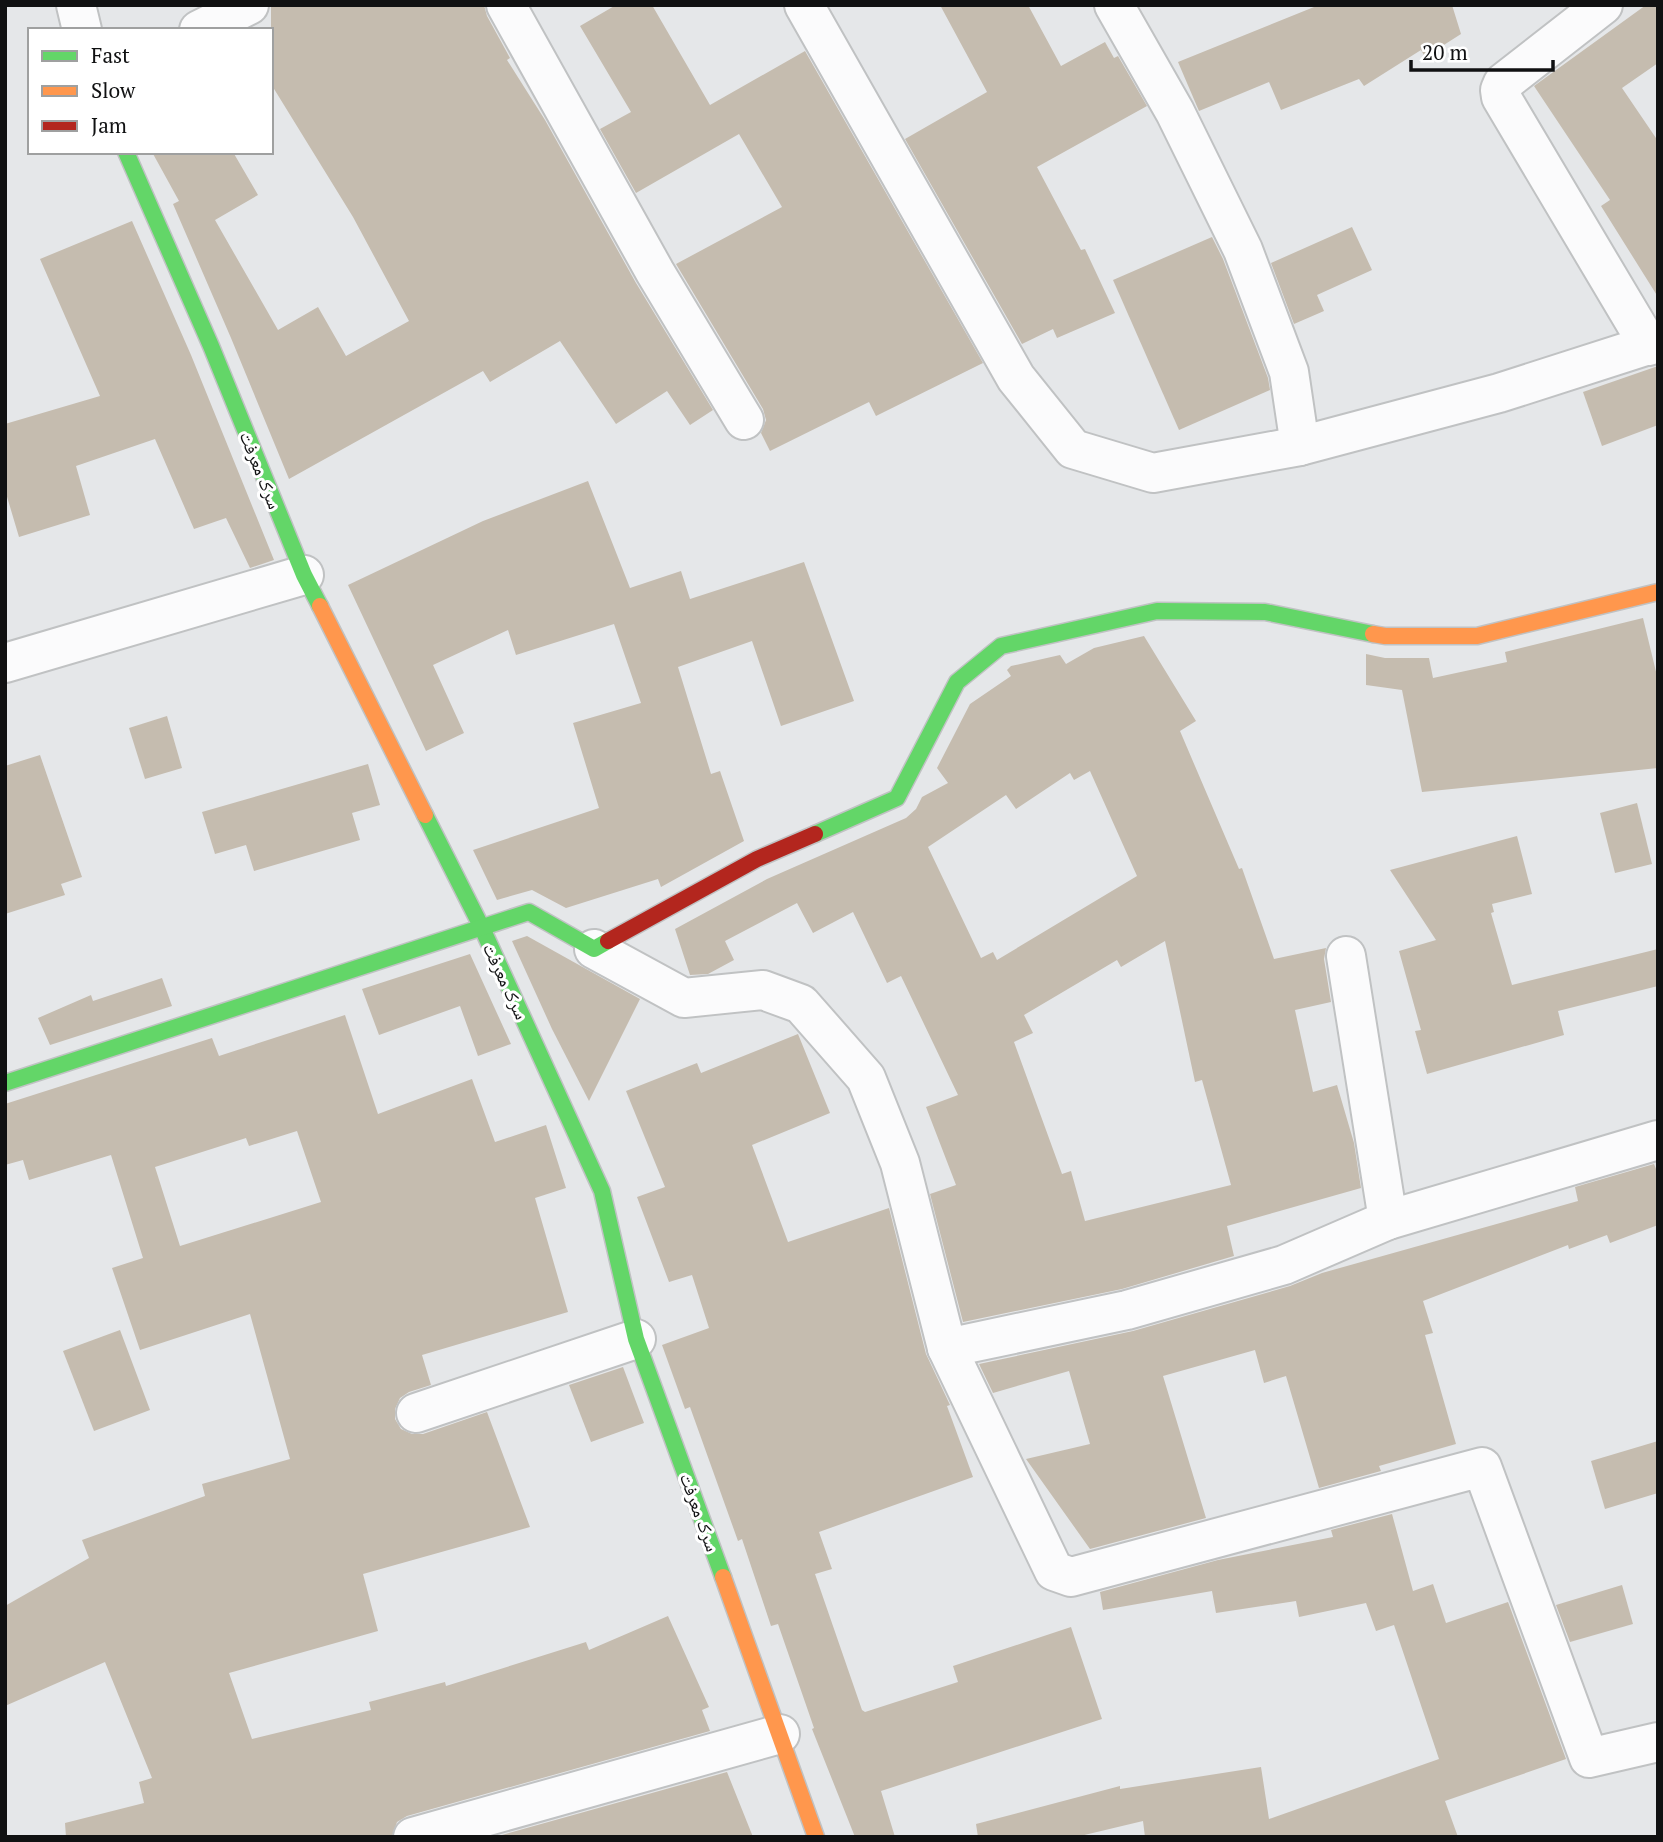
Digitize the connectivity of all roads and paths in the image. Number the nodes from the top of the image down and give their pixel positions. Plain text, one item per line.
1 (76, 5) edge
2 (249, 5) edge
3 (506, 5) edge
4 (804, 5) edge
5 (1114, 5) edge
6 (1603, 5) edge
7 (82, 28) edge
8 (203, 28) edge
9 (127, 154) edge
10 (1653, 344) edge
11 (744, 420) dead end
12 (1300, 446) junction
13 (304, 575) junction
14 (1658, 592) edge
15 (5, 663) edge
16 (482, 928) junction
17 (594, 949) junction
18 (1346, 956) dead end
19 (5, 1083) edge
20 (1658, 1140) edge
21 (1388, 1220) junction
22 (636, 1339) junction
23 (947, 1348) junction
24 (416, 1413) dead end
25 (780, 1734) junction
26 (1658, 1742) edge
27 (413, 1837) edge
28 (816, 1837) edge

1 - 7 street
2 - 8 street
3 - 11 street
4 - 12 street
5 - 12 street
6 - 10 street
9 - 13 street, سرک معرفت
10 - 12 street
13 - 15 street
13 - 16 street, سرک معرفت
14 - 17 street
16 - 17 street
16 - 19 street
16 - 22 street, سرک معرفت
17 - 23 street
18 - 21 street
20 - 21 street
21 - 23 street
22 - 24 street
22 - 25 street, سرک معرفت
23 - 26 street
25 - 27 street
25 - 28 street, سرک معرفت

